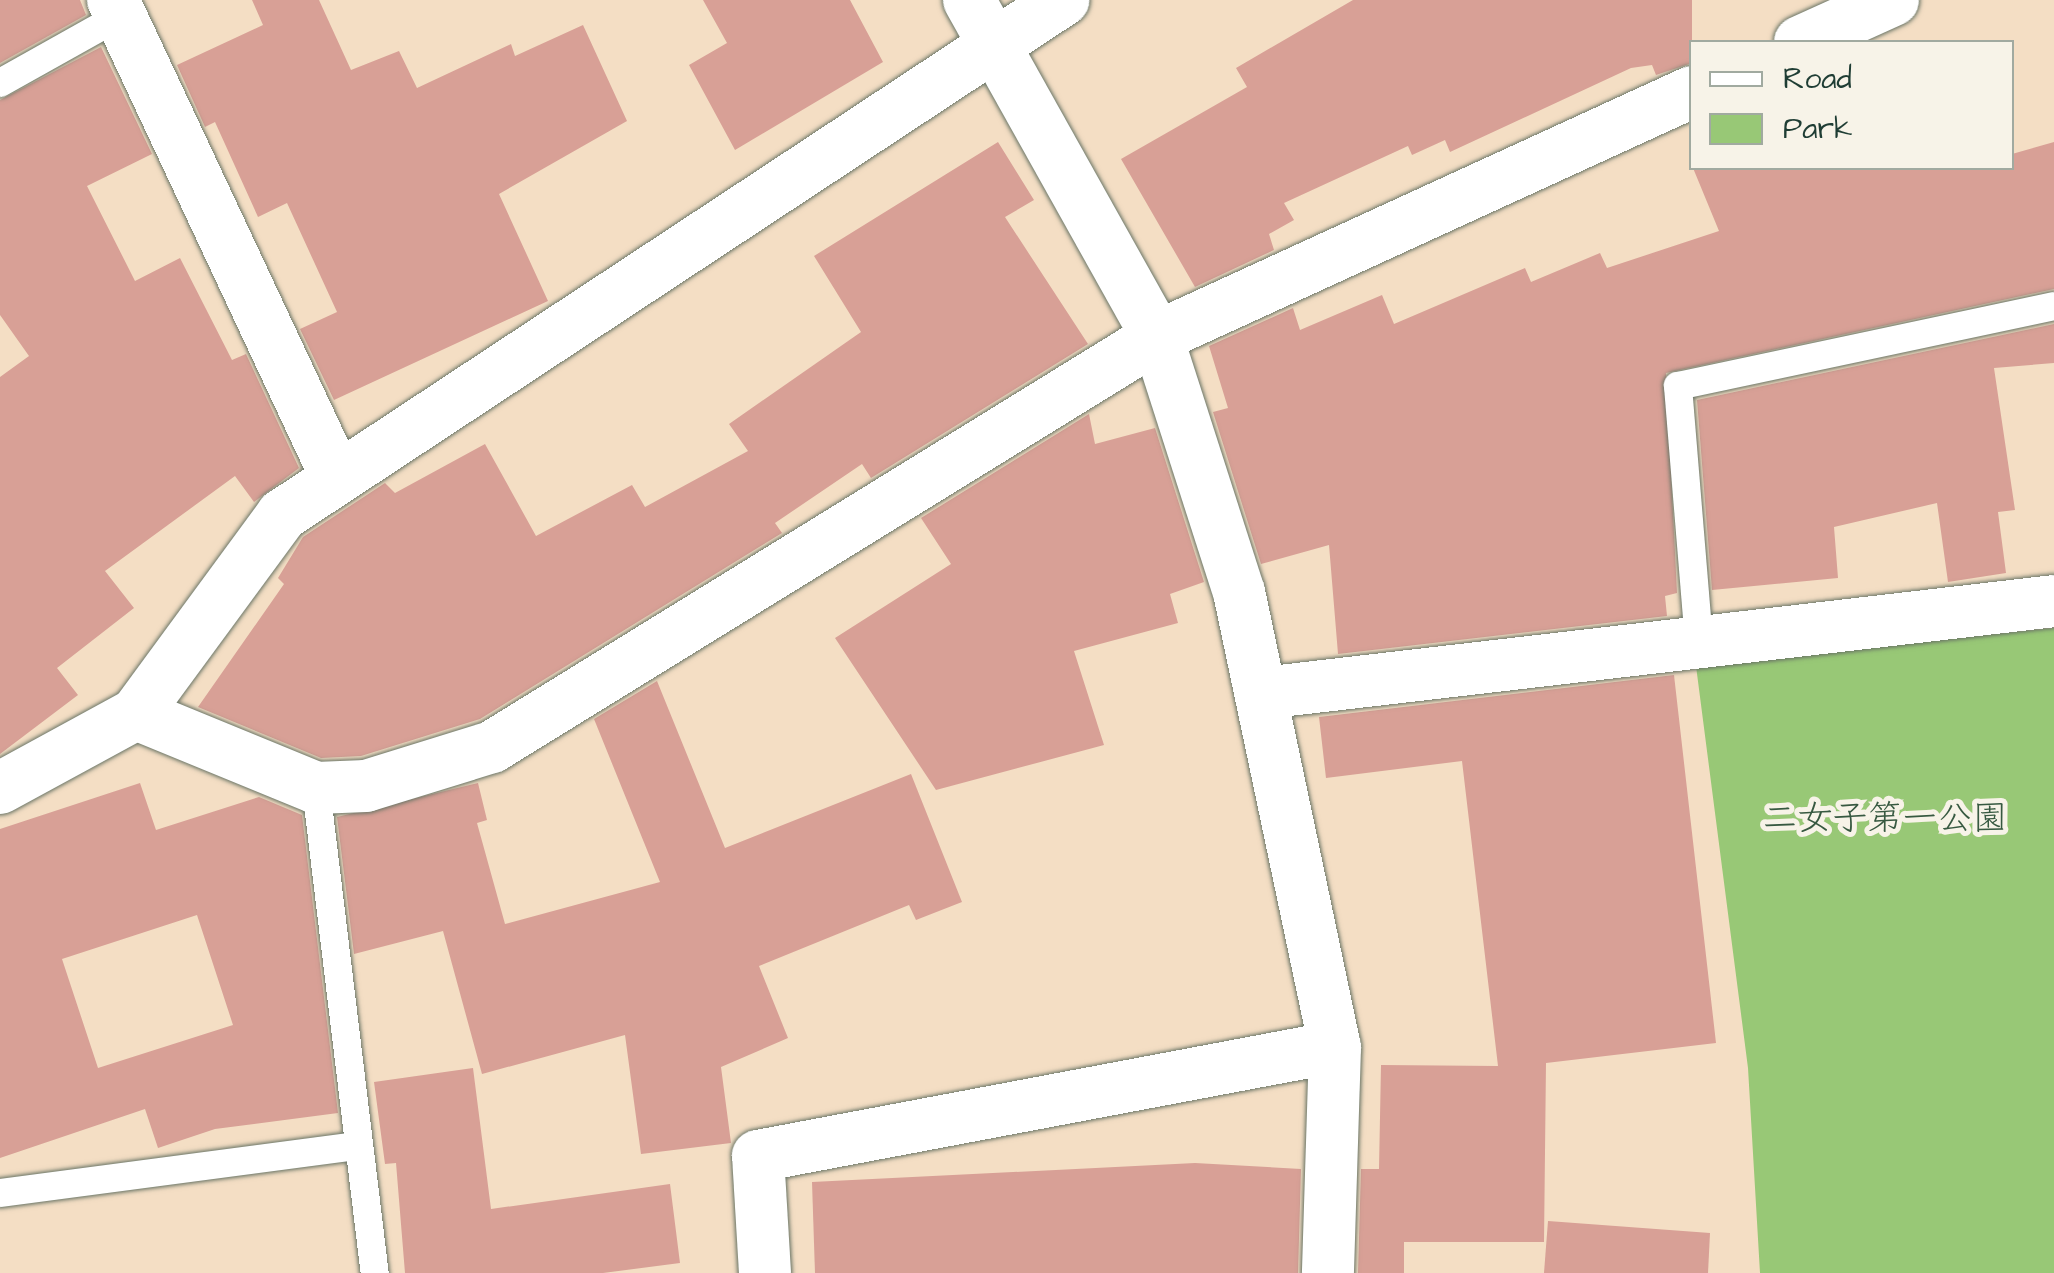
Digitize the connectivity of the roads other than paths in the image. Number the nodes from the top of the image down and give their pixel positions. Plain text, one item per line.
1 (1063, 0) edge
2 (1893, 0) edge
3 (117, 8) edge
4 (981, 21) edge
5 (1804, 40) edge
6 (0, 83) edge
7 (1689, 93) edge
8 (2054, 306) edge
9 (1157, 337) junction
10 (336, 476) junction
11 (2054, 601) edge
12 (1698, 642) junction
13 (1263, 693) junction
14 (136, 714) junction
15 (0, 788) edge
16 (316, 788) junction
17 (1334, 1047) junction
18 (355, 1146) junction
19 (0, 1193) edge
20 (375, 1273) edge
21 (765, 1273) edge
22 (1328, 1273) edge

1 - 4 street
2 - 5 street
3 - 6 lane
3 - 10 street
4 - 9 street
4 - 10 street
7 - 9 street
8 - 12 lane
9 - 13 street
9 - 16 street
10 - 14 street
11 - 12 street
12 - 13 street
13 - 17 street
14 - 15 street
14 - 16 street
16 - 18 lane
17 - 21 street
17 - 22 street
18 - 19 lane
18 - 20 lane

